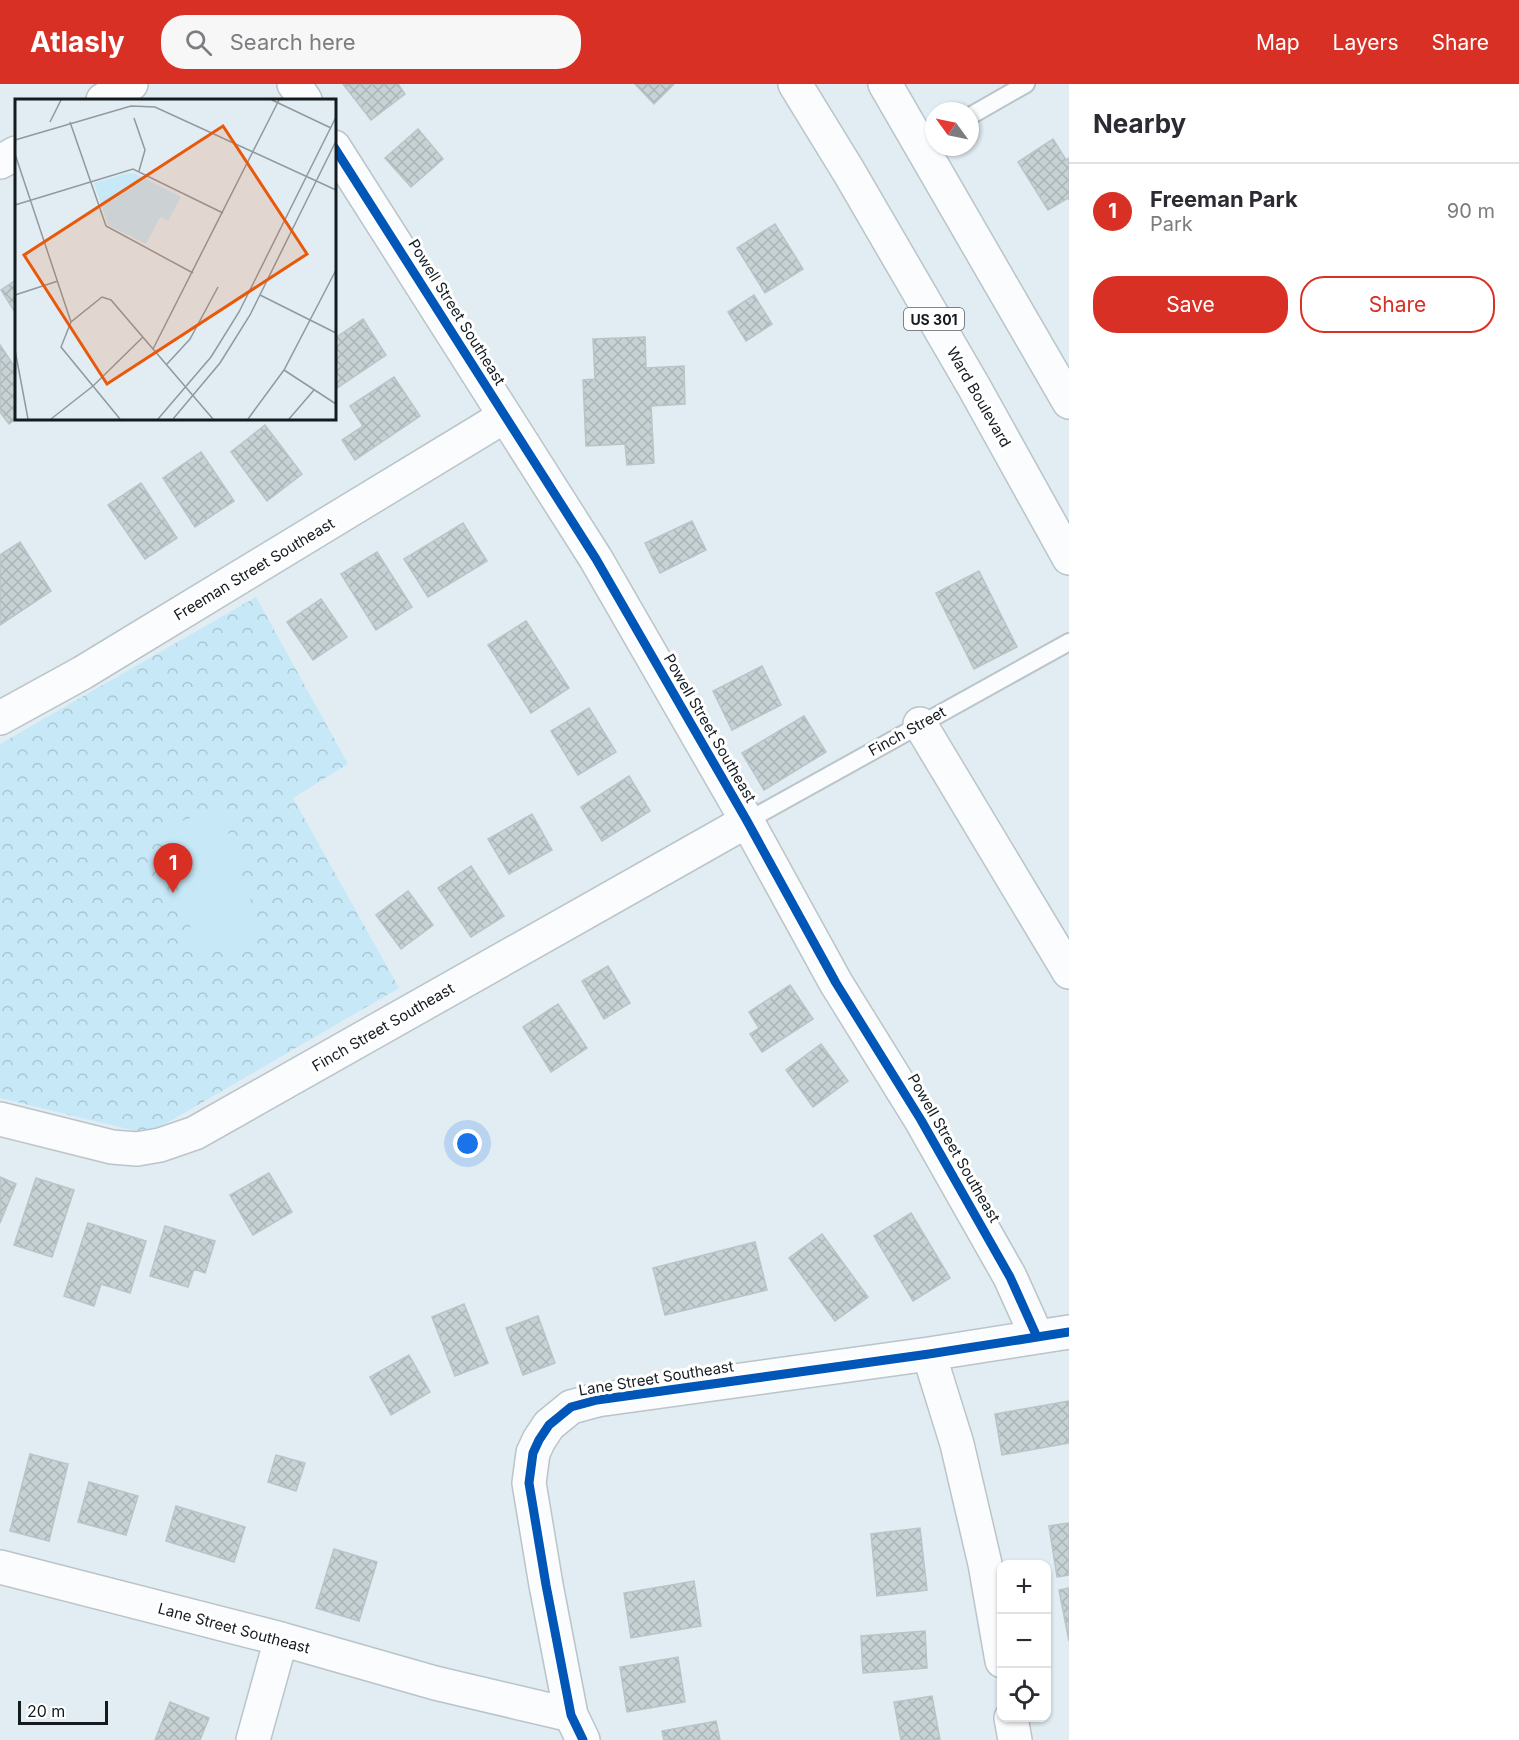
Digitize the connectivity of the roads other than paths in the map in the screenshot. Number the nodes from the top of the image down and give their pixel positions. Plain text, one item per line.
1 (131, 84) edge
2 (294, 84) edge
3 (795, 84) edge
4 (885, 84) edge
5 (1020, 85) edge
6 (105, 99) edge
7 (304, 99) edge
8 (979, 110) edge
9 (925, 137) edge
10 (336, 150) edge
11 (15, 154) edge
12 (936, 156) edge
13 (0, 162) edge
14 (1069, 402) edge
15 (505, 416) junction
16 (1069, 558) edge
17 (1069, 642) edge
18 (0, 718) edge
19 (920, 724) junction
20 (747, 821) junction
21 (1069, 972) edge
22 (0, 1119) edge
23 (1069, 1332) edge
24 (1037, 1336) junction
25 (928, 1354) junction
26 (0, 1567) edge
27 (997, 1632) edge
28 (281, 1640) junction
29 (1012, 1722) edge
30 (577, 1727) edge
31 (253, 1740) edge
32 (1015, 1740) edge

1 - 6 main road
2 - 7 main road
3 - 16 main road, Ward Boulevard / US 301
4 - 9 main road
5 - 8 lane
10 - 15 main road, Powell Street Southeast
11 - 13 main road
12 - 14 main road
15 - 18 main road, Freeman Street Southeast
15 - 20 main road, Powell Street Southeast
17 - 19 lane, Finch Street
19 - 20 lane, Finch Street
19 - 21 main road
20 - 22 main road, Finch Street Southeast
20 - 24 main road, Powell Street Southeast
23 - 24 main road, Lane Street Southeast
24 - 25 main road, Lane Street Southeast
25 - 27 main road
25 - 30 main road, Lane Street Southeast
26 - 28 main road, Lane Street Southeast
28 - 30 main road, Lane Street Southeast
28 - 31 main road
29 - 32 main road

